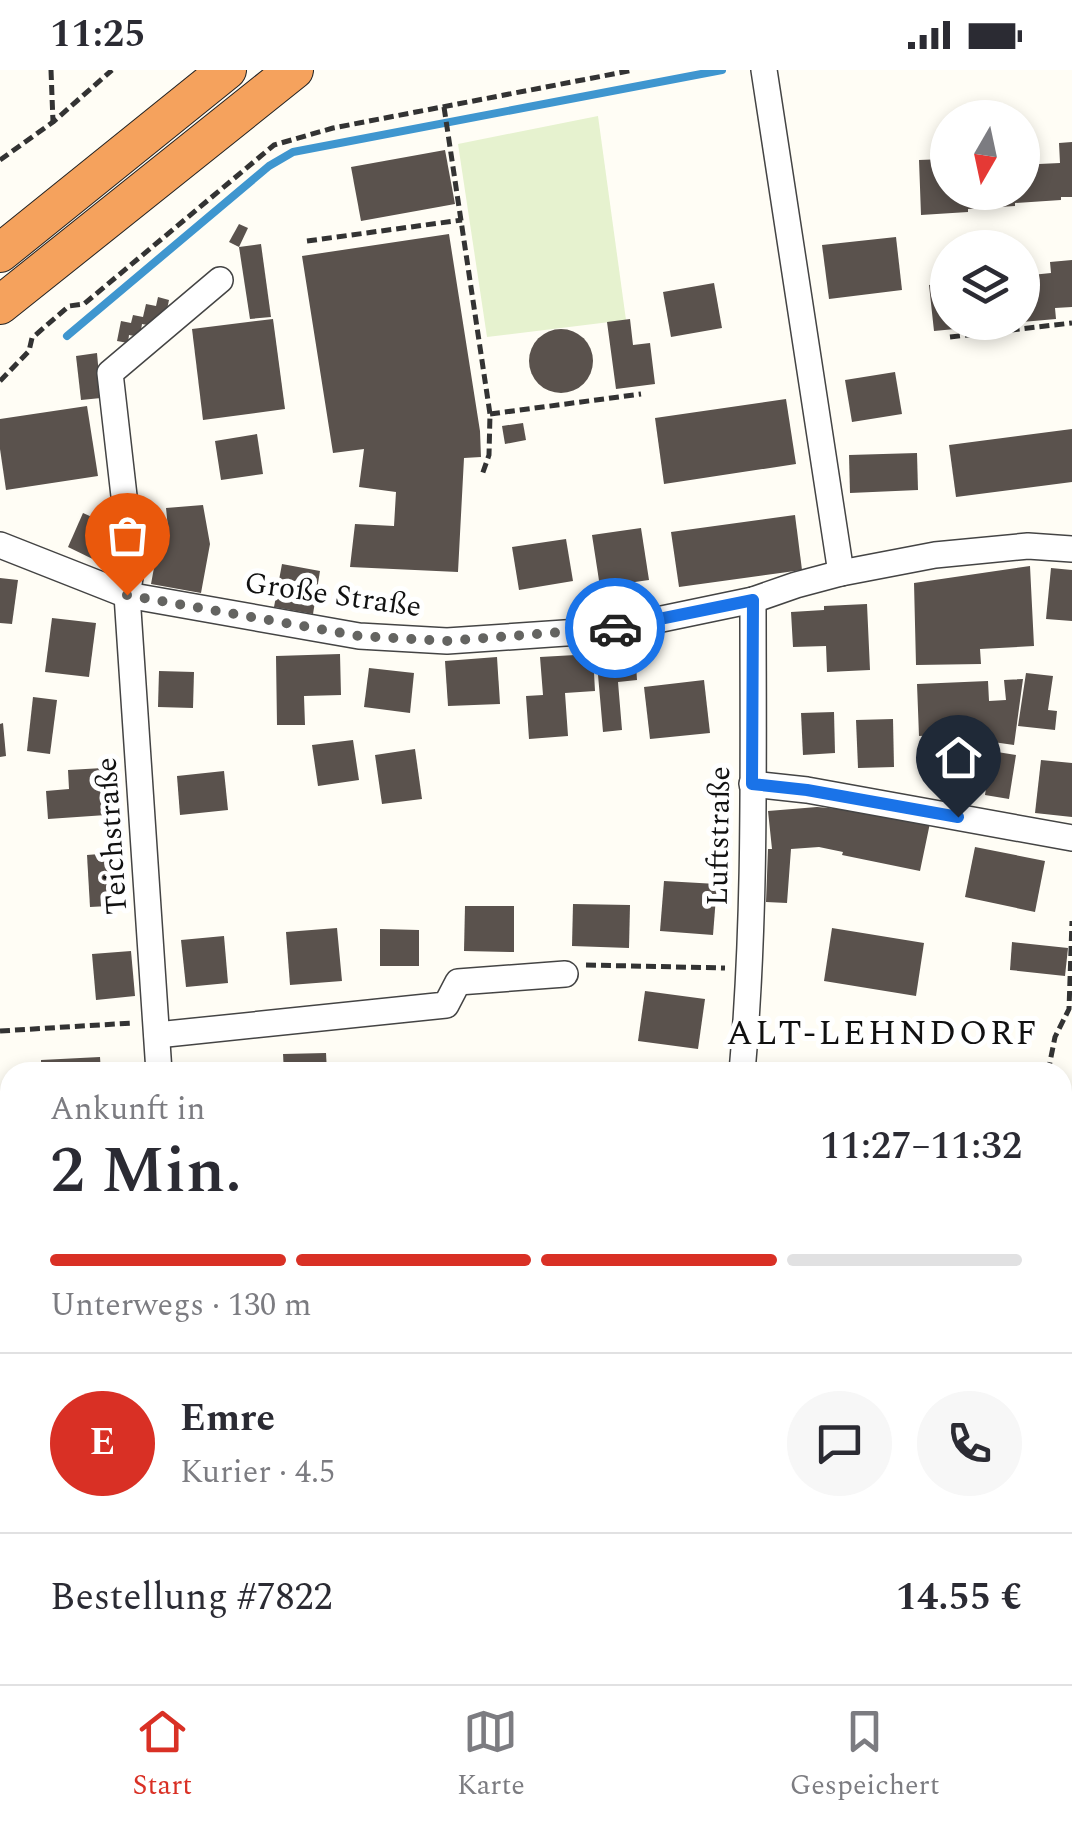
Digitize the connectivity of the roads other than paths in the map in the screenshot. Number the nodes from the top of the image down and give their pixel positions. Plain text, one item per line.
1 (227, 70) edge
2 (294, 70) edge
3 (764, 70) edge
4 (0, 252) edge
5 (220, 280) dead end
6 (0, 306) edge
7 (0, 545) edge
8 (1072, 549) edge
9 (841, 573) junction
10 (127, 595) junction
11 (753, 600) junction
12 (752, 784) junction
13 (1072, 838) edge
14 (565, 974) road end
15 (157, 1034) junction
16 (158, 1062) edge
17 (743, 1062) edge

1 - 4 highway
2 - 6 highway
3 - 9 street
5 - 10 street, Teichstraße
7 - 10 street, Große Straße
8 - 9 street, Große Straße
9 - 11 street, Große Straße
10 - 11 street, Große Straße
10 - 15 street, Teichstraße
11 - 12 street, Luftstraße
12 - 13 street
12 - 17 street, Luftstraße
14 - 15 street
15 - 16 street, Teichstraße

